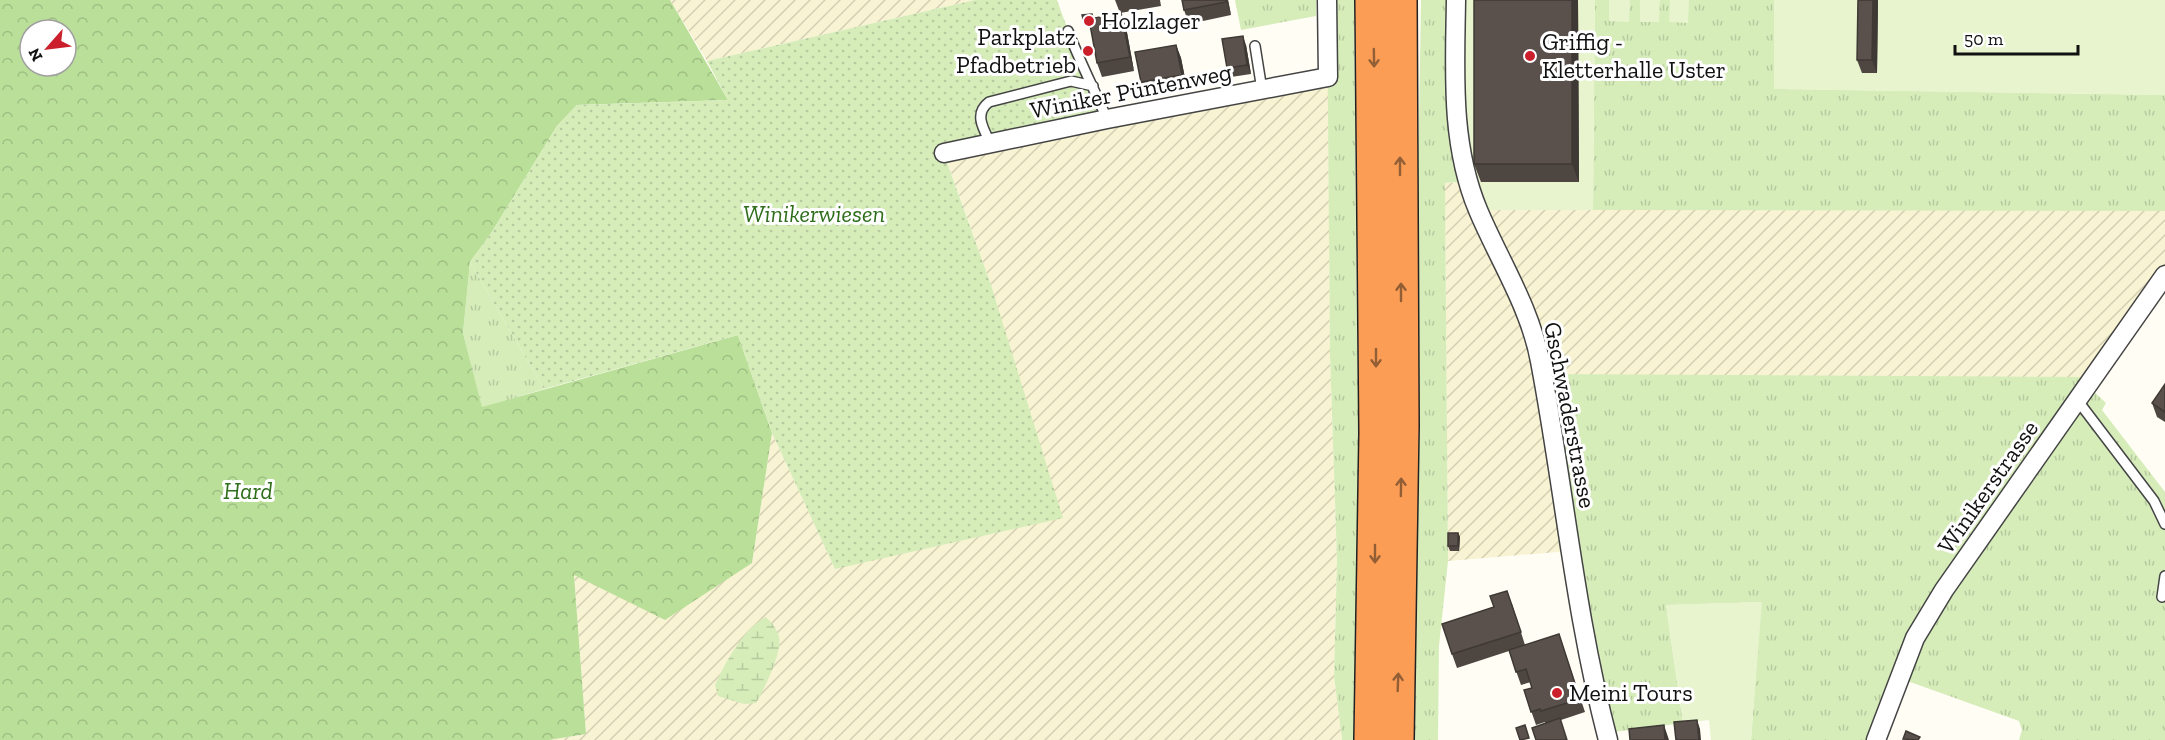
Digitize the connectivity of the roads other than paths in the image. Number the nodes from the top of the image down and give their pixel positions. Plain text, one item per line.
1 (1327, 0) edge
2 (1372, 0) edge
3 (1456, 0) edge
4 (1404, 9) edge
5 (1068, 31) dead end
6 (1255, 46) dead end
7 (1093, 86) junction
8 (1262, 90) junction
9 (1107, 119) junction
10 (991, 144) junction
11 (944, 153) dead end
12 (2165, 275) edge
13 (2078, 400) junction
14 (2165, 524) edge
15 (2165, 576) edge
16 (2162, 597) dead end
17 (1371, 740) edge
18 (1397, 740) edge
19 (1608, 740) edge
20 (1876, 740) edge

1 - 8 street, Winiker Püntenweg
2 -> 17 highway
3 - 19 street, Gschwaderstrasse
18 -> 4 highway
5 - 7 lane
6 - 8 lane
7 - 9 lane
7 - 10 lane
8 - 9 street, Winiker Püntenweg
9 - 10 street, Winiker Püntenweg
10 - 11 street, Winiker Püntenweg
12 - 13 street, Winikerstrasse
13 - 14 lane
13 - 20 street, Winikerstrasse
15 - 16 lane

